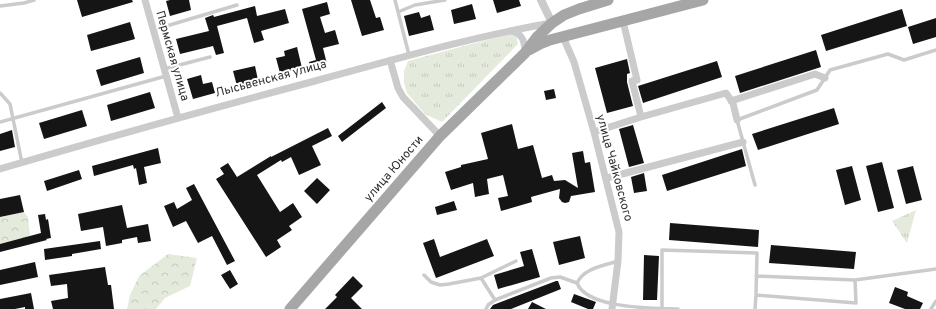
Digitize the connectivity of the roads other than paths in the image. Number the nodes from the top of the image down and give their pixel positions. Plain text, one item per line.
1 (34, 0) edge
2 (144, 0) edge
3 (395, 0) edge
4 (445, 0) edge
5 (541, 0) edge
6 (608, 0) edge
7 (703, 0) edge
8 (237, 5) dead end
9 (0, 6) edge
10 (398, 12) junction
11 (624, 21) junction
12 (552, 23) junction
13 (153, 30) junction
14 (509, 30) junction
15 (563, 36) junction
16 (936, 50) edge
17 (525, 53) junction
18 (409, 55) junction
19 (210, 57) dead end
20 (390, 60) junction
21 (165, 73) junction
22 (825, 78) junction
23 (0, 93) edge
24 (731, 101) junction
25 (641, 116) junction
26 (12, 118) junction
27 (178, 118) junction
28 (737, 120) junction
29 (0, 122) edge
30 (594, 132) junction
31 (440, 136) junction
32 (743, 142) junction
33 (22, 163) junction
34 (0, 169) edge
35 (607, 178) junction
36 (755, 185) dead end
37 (618, 261) junction
38 (516, 262) dead end
39 (936, 269) edge
40 (424, 275) dead end
41 (756, 276) junction
42 (481, 278) junction
43 (855, 280) junction
44 (577, 283) junction
45 (756, 295) junction
46 (495, 300) junction
47 (936, 301) edge
48 (613, 307) edge
49 (662, 308) edge
50 (290, 309) edge
51 (486, 309) edge
52 (678, 309) edge
53 (755, 309) edge
54 (932, 309) edge

1 - 9 lane
2 - 13 street, Пермская улица
3 - 10 lane
4 - 10 lane
5 - 12 street
6 - 12 main road, Лысьвенская улица
7 - 11 main road
8 - 13 lane
10 - 18 lane
11 - 15 main road
11 - 25 street
12 - 14 street, Лысьвенская улица
12 - 15 main road
12 - 17 main road, Лысьвенская улица
13 - 21 street, Пермская улица
14 - 17 street
14 - 18 street, Лысьвенская улица
15 - 17 main road
15 - 30 street, улица Чайковского
16 - 22 lane
17 - 31 main road, улица Юности
18 - 20 street, Лысьвенская улица
19 - 21 lane
20 - 27 street, Лысьвенская улица
20 - 31 street
21 - 26 lane
21 - 27 street, Пермская улица
22 - 24 street
22 - 28 lane
23 - 26 lane
24 - 25 street
24 - 28 street
25 - 30 street
26 - 29 lane
26 - 33 lane
27 - 33 street, Лысьвенская улица
28 - 32 lane
30 - 35 street, улица Чайковского
31 - 50 main road, улица Юности
32 - 35 street
32 - 36 lane
33 - 34 street, Лысьвенская улица
35 - 37 street, улица Чайковского
37 - 44 lane
37 - 48 street, улица Чайковского
38 - 42 lane
39 - 43 lane
40 - 42 lane
41 - 43 lane
41 - 45 lane
41 - 49 lane
42 - 46 lane
43 - 45 lane
44 - 46 lane
44 - 48 lane
45 - 53 lane
46 - 51 lane
47 - 54 lane
48 - 49 lane
49 - 52 lane

